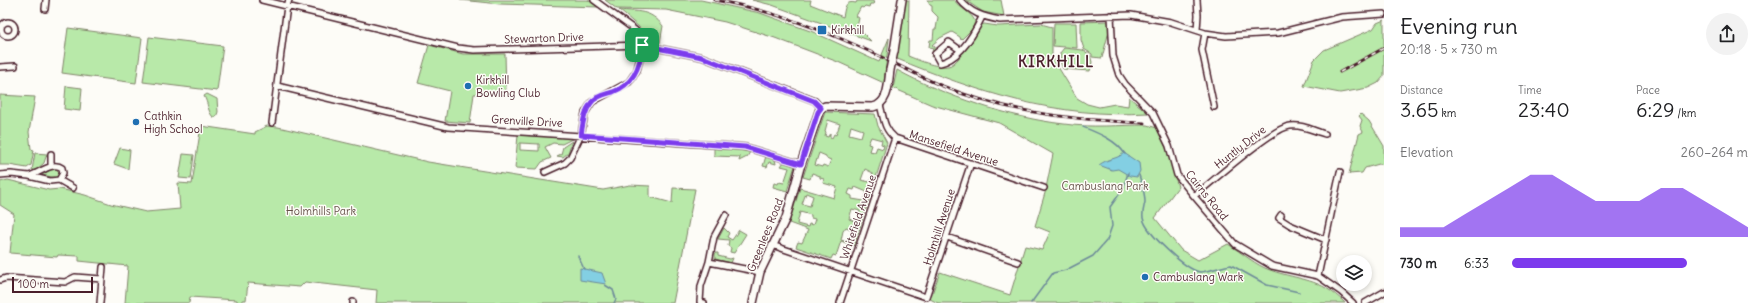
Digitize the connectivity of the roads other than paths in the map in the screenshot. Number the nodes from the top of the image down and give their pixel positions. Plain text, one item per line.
1 (46, 0) edge
2 (262, 0) edge
3 (289, 0) edge
4 (594, 0) edge
5 (902, 0) edge
6 (960, 0) edge
7 (1197, 0) edge
8 (287, 6) junction
9 (45, 9) dead end
10 (1384, 14) edge
11 (1111, 15) junction
12 (982, 17) junction
13 (1196, 30) junction
14 (1205, 33) junction
15 (642, 45) junction
16 (960, 50) junction
17 (15, 66) dead end
18 (0, 67) edge
19 (277, 86) junction
20 (880, 105) junction
21 (1214, 107) dead end
22 (821, 108) junction
23 (272, 124) dead end
24 (1325, 134) dead end
25 (581, 135) junction
26 (895, 138) junction
27 (51, 154) dead end
28 (801, 164) junction
29 (971, 164) junction
30 (51, 166) junction
31 (545, 172) dead end
32 (1340, 172) dead end
33 (0, 175) edge
34 (29, 176) junction
35 (59, 180) junction
36 (73, 188) dead end
37 (1044, 188) dead end
38 (1194, 196) junction
39 (1281, 214) dead end
40 (726, 216) dead end
41 (947, 237) junction
42 (1326, 240) junction
43 (772, 245) junction
44 (710, 262) junction
45 (1018, 262) dead end
46 (103, 267) dead end
47 (850, 271) junction
48 (760, 272) junction
49 (1318, 276) junction
50 (0, 280) edge
51 (102, 280) junction
52 (1384, 292) edge
53 (100, 303) edge
54 (704, 303) edge
55 (753, 303) edge
56 (840, 303) edge
57 (1353, 303) edge
58 (1365, 303) edge

1 - 9 street
2 - 8 street, Stewarton Drive
3 - 8 street
4 - 15 street
5 - 20 main road, bridge
6 - 12 street
7 - 13 street
8 - 15 street, Stewarton Drive
8 - 19 street
10 - 14 street
11 - 12 street
11 - 13 street
11 - 38 street, Cairns Road
12 - 16 street
13 - 14 street
14 - 21 street
15 - 22 street, Stewarton Drive
15 - 25 street
16 - 16 street
17 - 18 street
19 - 23 street
19 - 25 street, Grenville Drive
20 - 22 main road
20 - 26 street, Mansefield Avenue
22 - 28 main road, Greenlees Road
24 - 38 street, Huntly Drive
25 - 28 street, Grenville Drive
25 - 31 street
26 - 29 street, Mansefield Avenue
26 - 47 street, Whitefield Avenue
27 - 30 street
28 - 43 main road, Greenlees Road
29 - 37 street, Mansefield Avenue
29 - 41 street, Holmhill Avenue
30 - 34 street
30 - 35 street
32 - 42 street
33 - 34 street
34 - 35 street
35 - 36 street
38 - 49 street, Cairns Road
39 - 42 street
40 - 44 street
41 - 45 street
41 - 47 street, Holmhill Avenue
42 - 49 street
43 - 47 street
43 - 48 main road, Greenlees Road
44 - 48 street
44 - 54 street
46 - 51 street
47 - 56 street, Whitefield Avenue
48 - 55 main road, Greenlees Road
49 - 57 street, Cairns Road
50 - 51 street
51 - 53 street
52 - 58 street

